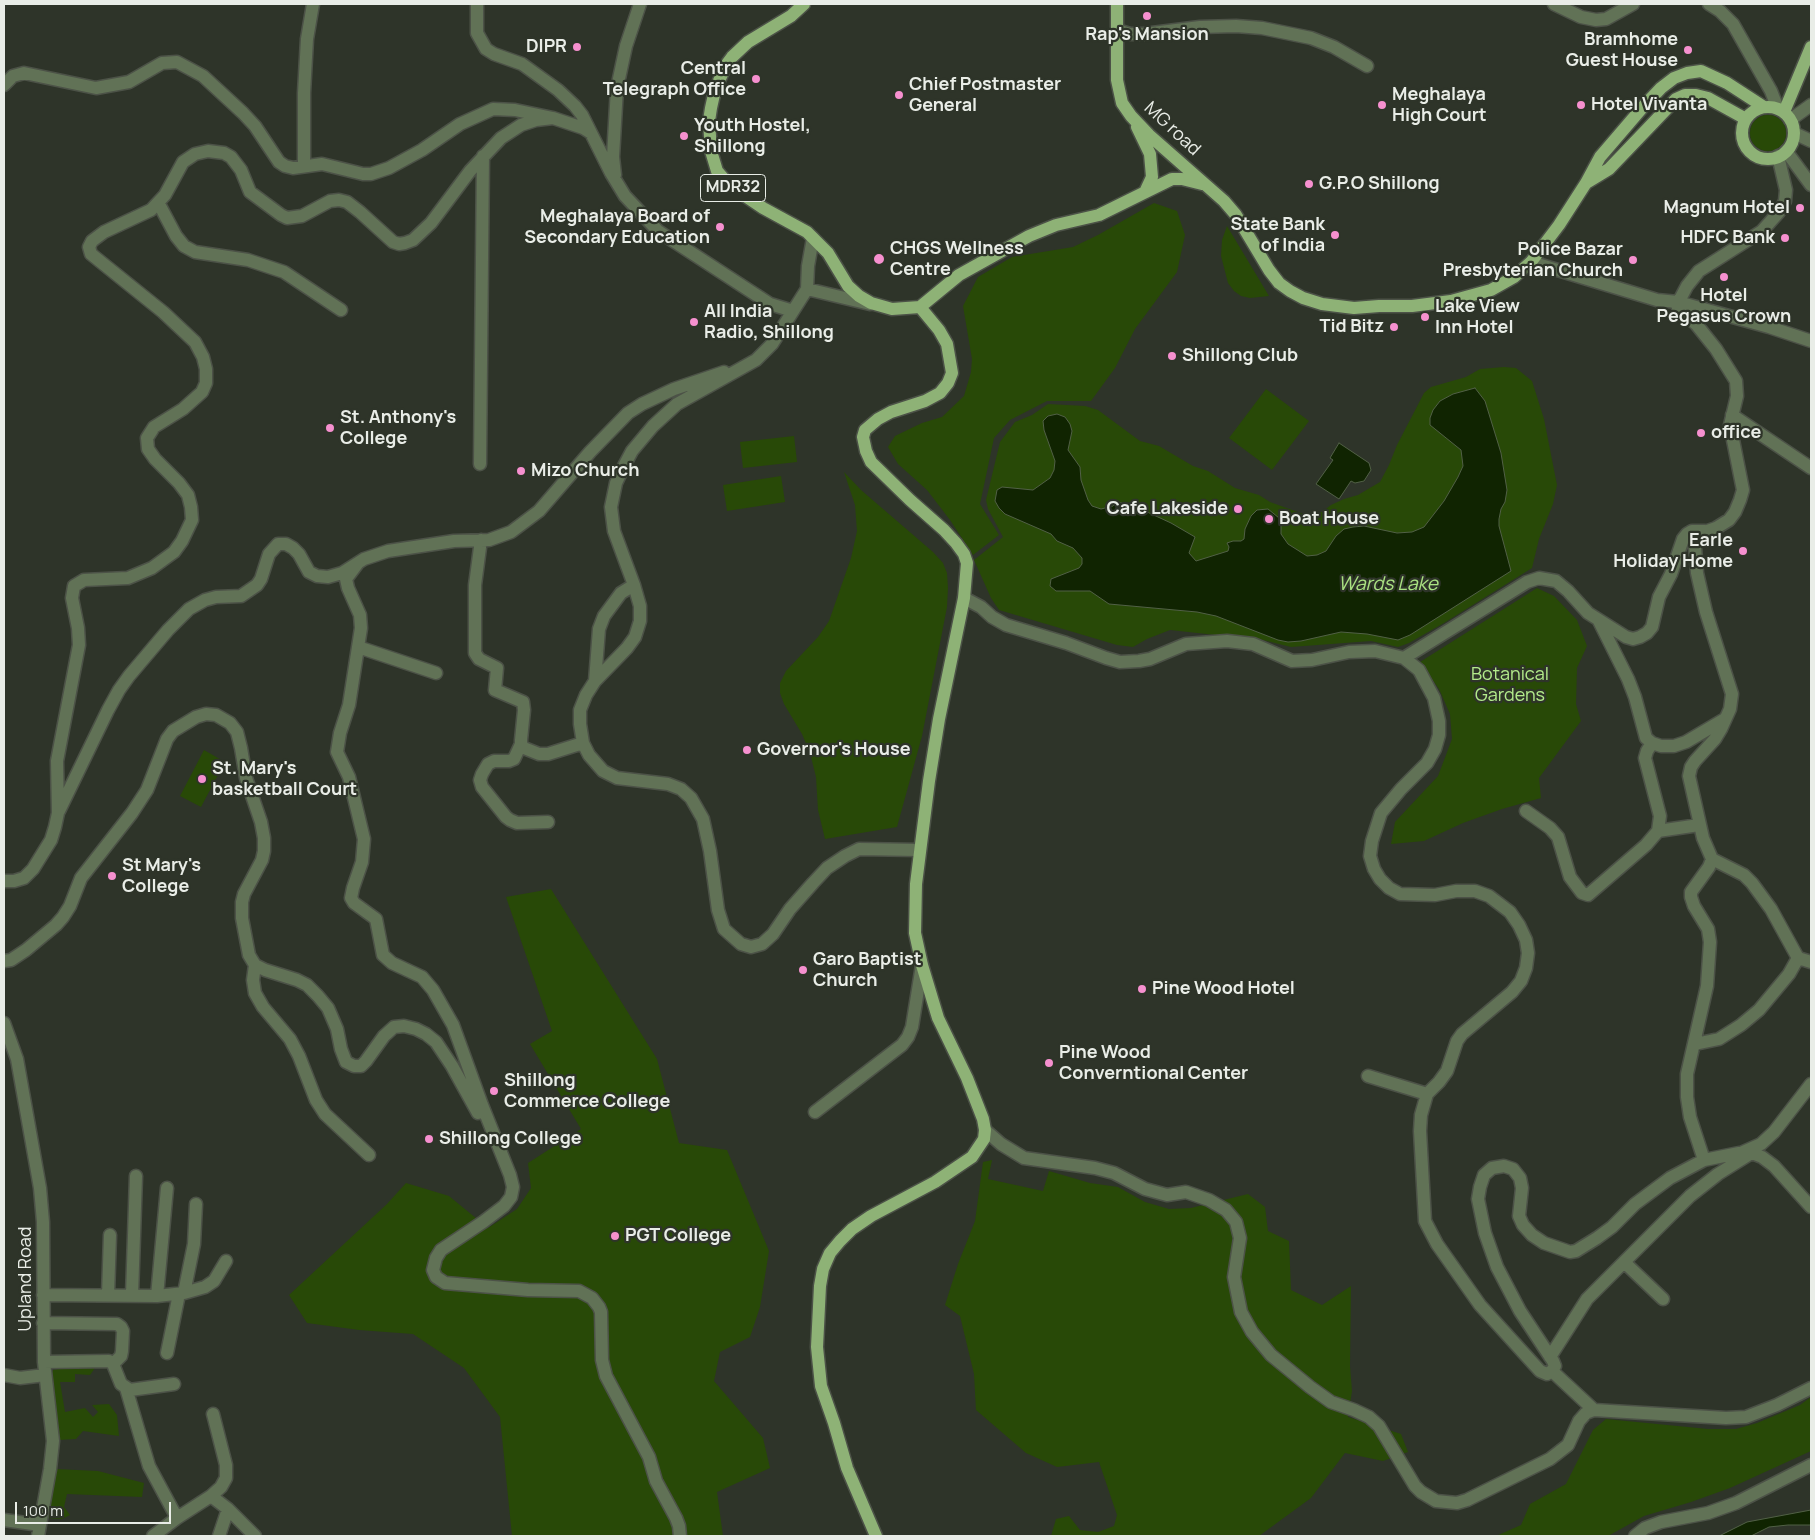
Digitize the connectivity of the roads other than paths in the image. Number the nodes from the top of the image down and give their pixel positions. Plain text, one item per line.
1 (313, 4) edge
2 (477, 4) edge
3 (640, 4) edge
4 (804, 4) edge
5 (1117, 4) edge
6 (1554, 4) edge
7 (1633, 4) edge
8 (1709, 4) edge
9 (1117, 30) junction
10 (1811, 46) edge
11 (1367, 66) dead end
12 (4, 85) edge
13 (1811, 105) edge
14 (1764, 107) junction
15 (1784, 114) junction
16 (1131, 116) junction
17 (553, 118) junction
18 (1746, 119) junction
19 (591, 133) junction
20 (1794, 133) junction
21 (1811, 140) edge
22 (1782, 154) junction
23 (483, 156) junction
24 (304, 166) junction
25 (1586, 183) junction
26 (1811, 185) edge
27 (1207, 186) junction
28 (1145, 192) junction
29 (625, 196) junction
30 (159, 204) junction
31 (813, 238) junction
32 (1532, 262) junction
33 (807, 289) junction
34 (1678, 302) junction
35 (876, 305) junction
36 (920, 307) junction
37 (341, 310) dead end
38 (793, 311) junction
39 (1811, 341) edge
40 (746, 366) junction
41 (1732, 415) junction
42 (480, 464) dead end
43 (1811, 468) edge
44 (1705, 531) junction
45 (481, 540) junction
46 (358, 563) junction
47 (634, 585) junction
48 (964, 598) junction
49 (1599, 621) junction
50 (358, 647) junction
51 (1404, 658) junction
52 (436, 673) dead end
53 (595, 681) junction
54 (1725, 719) junction
55 (583, 743) junction
56 (1652, 743) junction
57 (521, 744) junction
58 (1526, 811) dead end
59 (58, 813) junction
60 (548, 822) dead end
61 (1699, 825) junction
62 (1658, 831) junction
63 (919, 850) junction
64 (1712, 859) junction
65 (4, 881) edge
66 (1798, 958) junction
67 (4, 961) edge
68 (1811, 962) edge
69 (255, 964) junction
70 (922, 965) junction
71 (4, 1024) edge
72 (1695, 1044) junction
73 (1368, 1076) dead end
74 (1811, 1084) edge
75 (1427, 1094) junction
76 (815, 1112) dead end
77 (985, 1130) junction
78 (496, 1140) junction
79 (1739, 1153) junction
80 (1752, 1153) junction
81 (368, 1155) dead end
82 (1704, 1160) junction
83 (136, 1176) dead end
84 (167, 1188) dead end
85 (196, 1204) dead end
86 (1811, 1207) edge
87 (110, 1235) dead end
88 (226, 1261) dead end
89 (1624, 1262) junction
90 (181, 1294) junction
91 (43, 1295) junction
92 (108, 1295) junction
93 (132, 1295) junction
94 (158, 1296) junction
95 (1663, 1299) dead end
96 (43, 1323) junction
97 (167, 1353) dead end
98 (1550, 1357) junction
99 (44, 1362) junction
100 (113, 1364) junction
101 (1552, 1371) junction
102 (4, 1375) edge
103 (45, 1375) junction
104 (174, 1384) dead end
105 (126, 1388) junction
106 (1811, 1388) edge
107 (1594, 1410) junction
108 (213, 1414) dead end
109 (1811, 1465) edge
110 (211, 1496) junction
111 (228, 1509) junction
112 (176, 1518) junction
113 (4, 1520) edge
114 (39, 1531) edge
115 (153, 1536) edge
116 (219, 1536) edge
117 (255, 1536) edge
118 (680, 1536) edge
119 (876, 1536) edge
120 (1634, 1536) edge

1 - 24 street
2 - 19 street
3 - 29 street
4 - 31 main road, MDR32
5 - 9 main road, MG road
6 - 7 street
8 - 15 street
9 - 11 street
9 - 16 main road, MG road
10 - 15 main road
12 - 24 street
13 - 15 street
14 - 15 main road
14 - 18 main road
14 - 25 main road, MG road
15 - 20 main road
16 - 27 main road, MG road
16 - 28 main road
17 - 19 street
17 - 23 street
17 - 24 street
18 - 22 main road
18 - 25 main road
19 - 29 street
20 - 21 street
20 - 22 main road
22 - 26 street
22 - 34 street
23 - 30 street
23 - 42 street
25 - 32 main road, MG road
27 - 28 main road
27 - 32 main road, MG road
28 - 36 main road
29 - 38 street
30 - 37 street
30 - 59 street
31 - 33 street
31 - 35 main road, MDR32
32 - 34 street
33 - 35 street
33 - 38 street
34 - 39 street
34 - 41 street
35 - 36 main road, MDR32
36 - 48 main road
38 - 40 street
40 - 45 street
40 - 47 street
41 - 43 street
41 - 44 street
44 - 49 street
44 - 54 street
45 - 46 street
45 - 57 street
46 - 50 street
46 - 59 street
47 - 53 street
47 - 53 street
48 - 51 street
48 - 63 main road
49 - 51 street
49 - 56 street
50 - 52 street
50 - 78 street
51 - 75 street
53 - 55 street
54 - 56 street
54 - 61 street
55 - 57 street
55 - 63 street
56 - 62 street
57 - 60 street
58 - 62 street
59 - 65 street
61 - 62 street
61 - 64 street
63 - 70 main road
64 - 66 street
64 - 72 street
66 - 68 street
66 - 72 street
67 - 69 street
69 - 78 street
69 - 81 street
70 - 76 street
70 - 77 main road
71 - 91 street, Upland Road
72 - 82 street
73 - 75 street
74 - 79 street
75 - 101 street
77 - 107 street
77 - 119 main road
78 - 118 street
79 - 80 street
79 - 82 street
80 - 86 street
80 - 89 street
82 - 98 street
83 - 93 street
84 - 94 street
85 - 90 street
87 - 92 street
88 - 90 street
89 - 95 street
89 - 98 street
90 - 94 street
90 - 97 street
91 - 92 street
91 - 96 street, Upland Road
92 - 93 street
93 - 94 street
96 - 99 street, Upland Road
96 - 100 street
98 - 101 street
99 - 100 street
99 - 103 street, Upland Road
100 - 105 street
101 - 107 street
102 - 103 street
103 - 114 street, Upland Road
104 - 105 street
105 - 112 street
106 - 107 street
108 - 110 street
109 - 120 street
110 - 111 street
110 - 112 street
111 - 116 street
111 - 117 street
112 - 115 street
113 - 114 street

